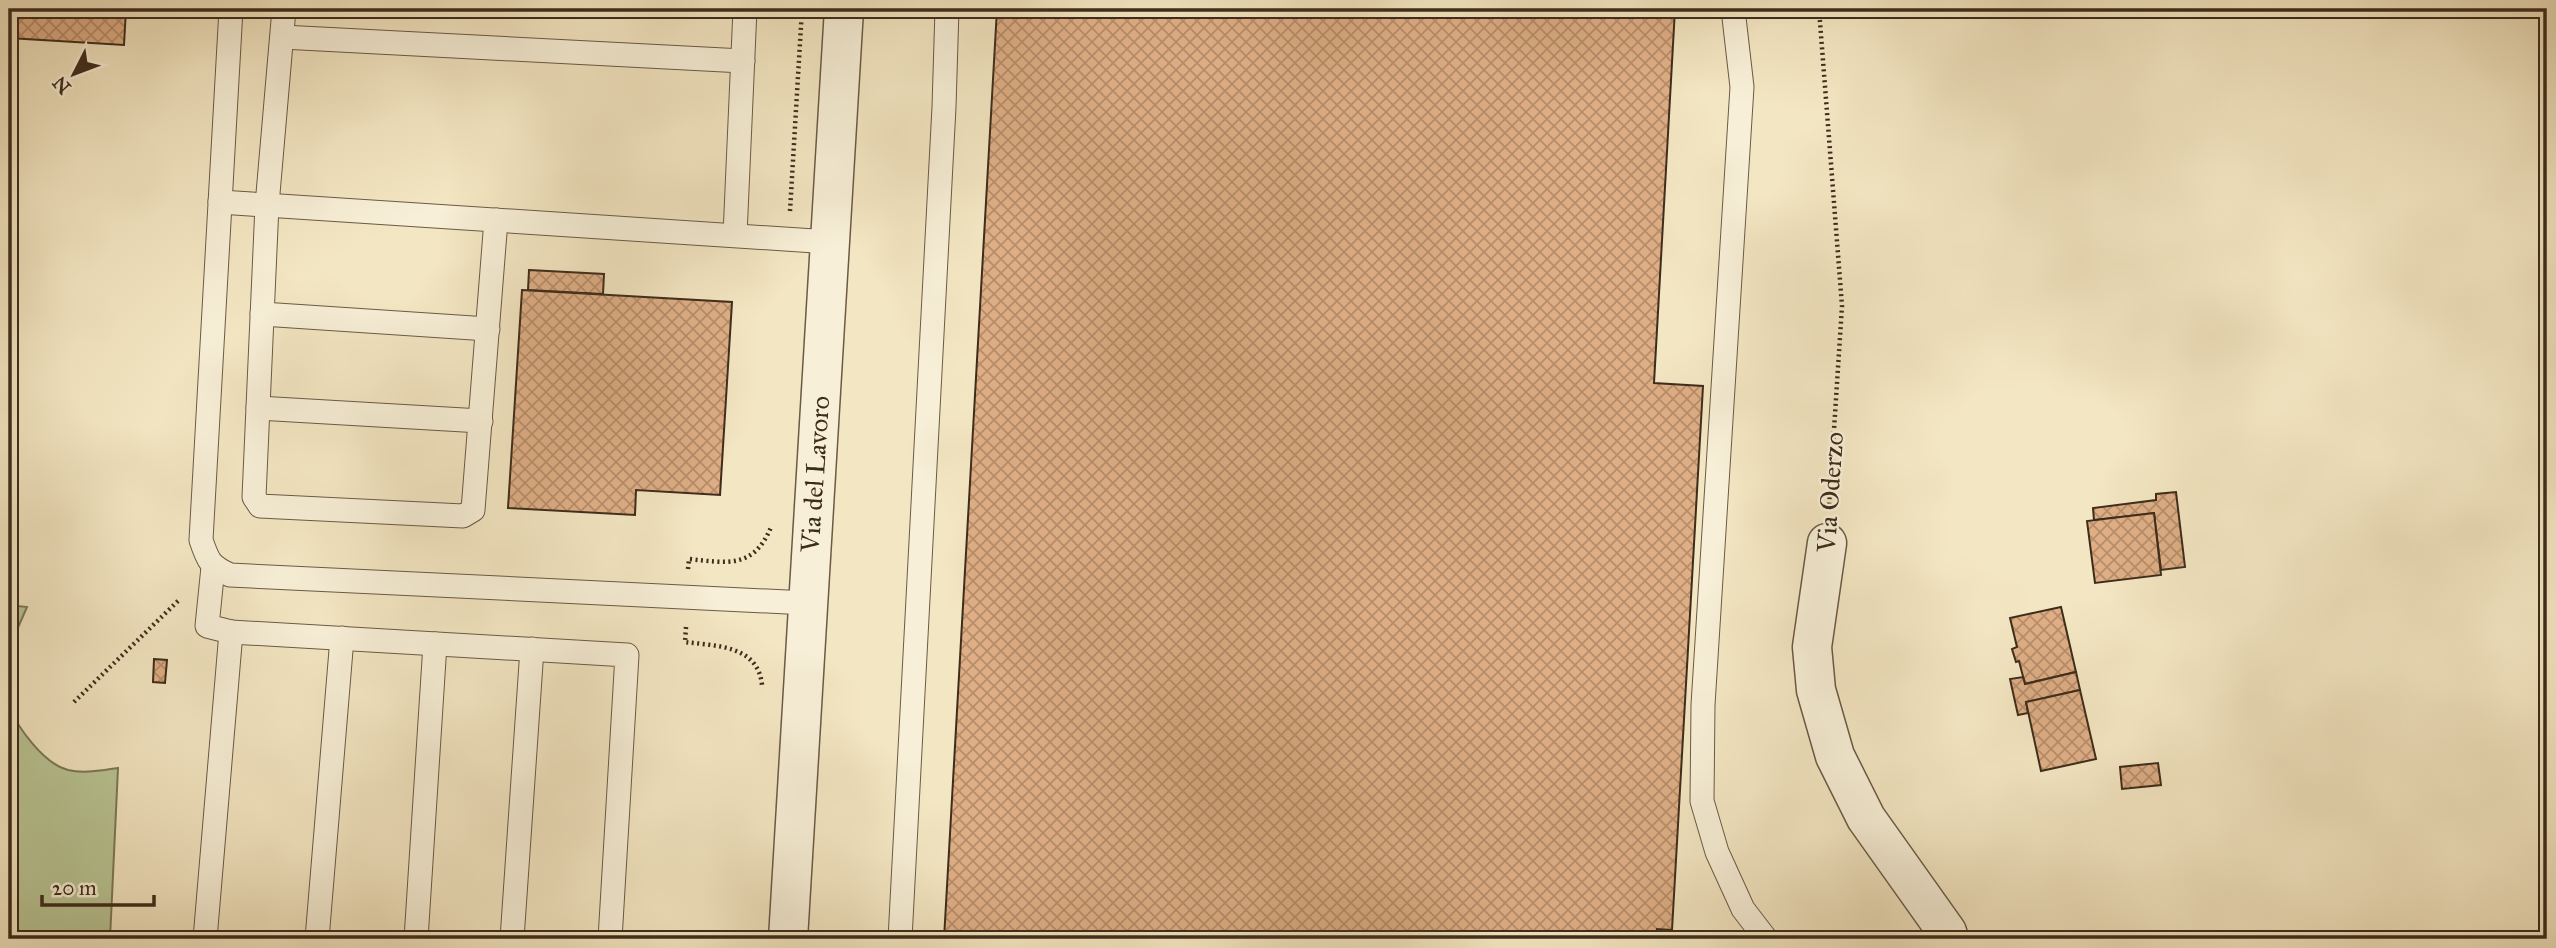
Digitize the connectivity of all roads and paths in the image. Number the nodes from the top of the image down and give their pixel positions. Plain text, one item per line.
1 (231, 9) edge
2 (284, 9) edge
3 (745, 9) edge
4 (802, 9) edge
5 (844, 9) edge
6 (947, 9) edge
7 (1733, 9) edge
8 (1819, 9) edge
9 (282, 37) junction
10 (743, 61) junction
11 (220, 202) junction
12 (267, 205) junction
13 (496, 220) junction
14 (736, 235) junction
15 (788, 239) junction
16 (830, 242) junction
17 (262, 314) junction
18 (488, 329) junction
19 (258, 408) junction
20 (481, 421) junction
21 (772, 514) dead end
22 (1827, 543) joint
23 (213, 567) junction
24 (687, 597) junction
25 (807, 603) junction
26 (231, 632) junction
27 (342, 638) junction
28 (435, 644) junction
29 (532, 649) junction
30 (761, 695) dead end
31 (74, 702) dead end
32 (205, 939) edge
33 (317, 939) edge
34 (416, 939) edge
35 (512, 939) edge
36 (610, 939) edge
37 (788, 939) edge
38 (900, 939) edge
39 (1766, 939) edge
40 (1950, 939) edge

1 - 11 lane
2 - 9 lane
3 - 10 lane
4 - 15 path
5 - 16 street, Via del Lavoro
6 - 38 lane
7 - 39 lane
8 - 22 path, Via Oderzo
9 - 10 lane
9 - 12 lane
10 - 14 lane
11 - 12 lane
11 - 23 lane
12 - 13 lane
12 - 17 lane
13 - 14 lane
13 - 18 lane
14 - 15 lane
15 - 16 lane
16 - 25 street, Via del Lavoro
17 - 18 lane
17 - 19 lane
18 - 20 lane
19 - 20 lane
19 - 20 lane
21 - 24 path
22 - 40 street, Via Oderzo
23 - 24 lane
23 - 26 lane
23 - 31 path
24 - 25 lane
24 - 30 path
25 - 37 street, Via del Lavoro
26 - 27 lane
26 - 32 lane
27 - 28 lane
27 - 33 lane
28 - 29 lane
28 - 34 lane
29 - 35 lane
29 - 36 lane

